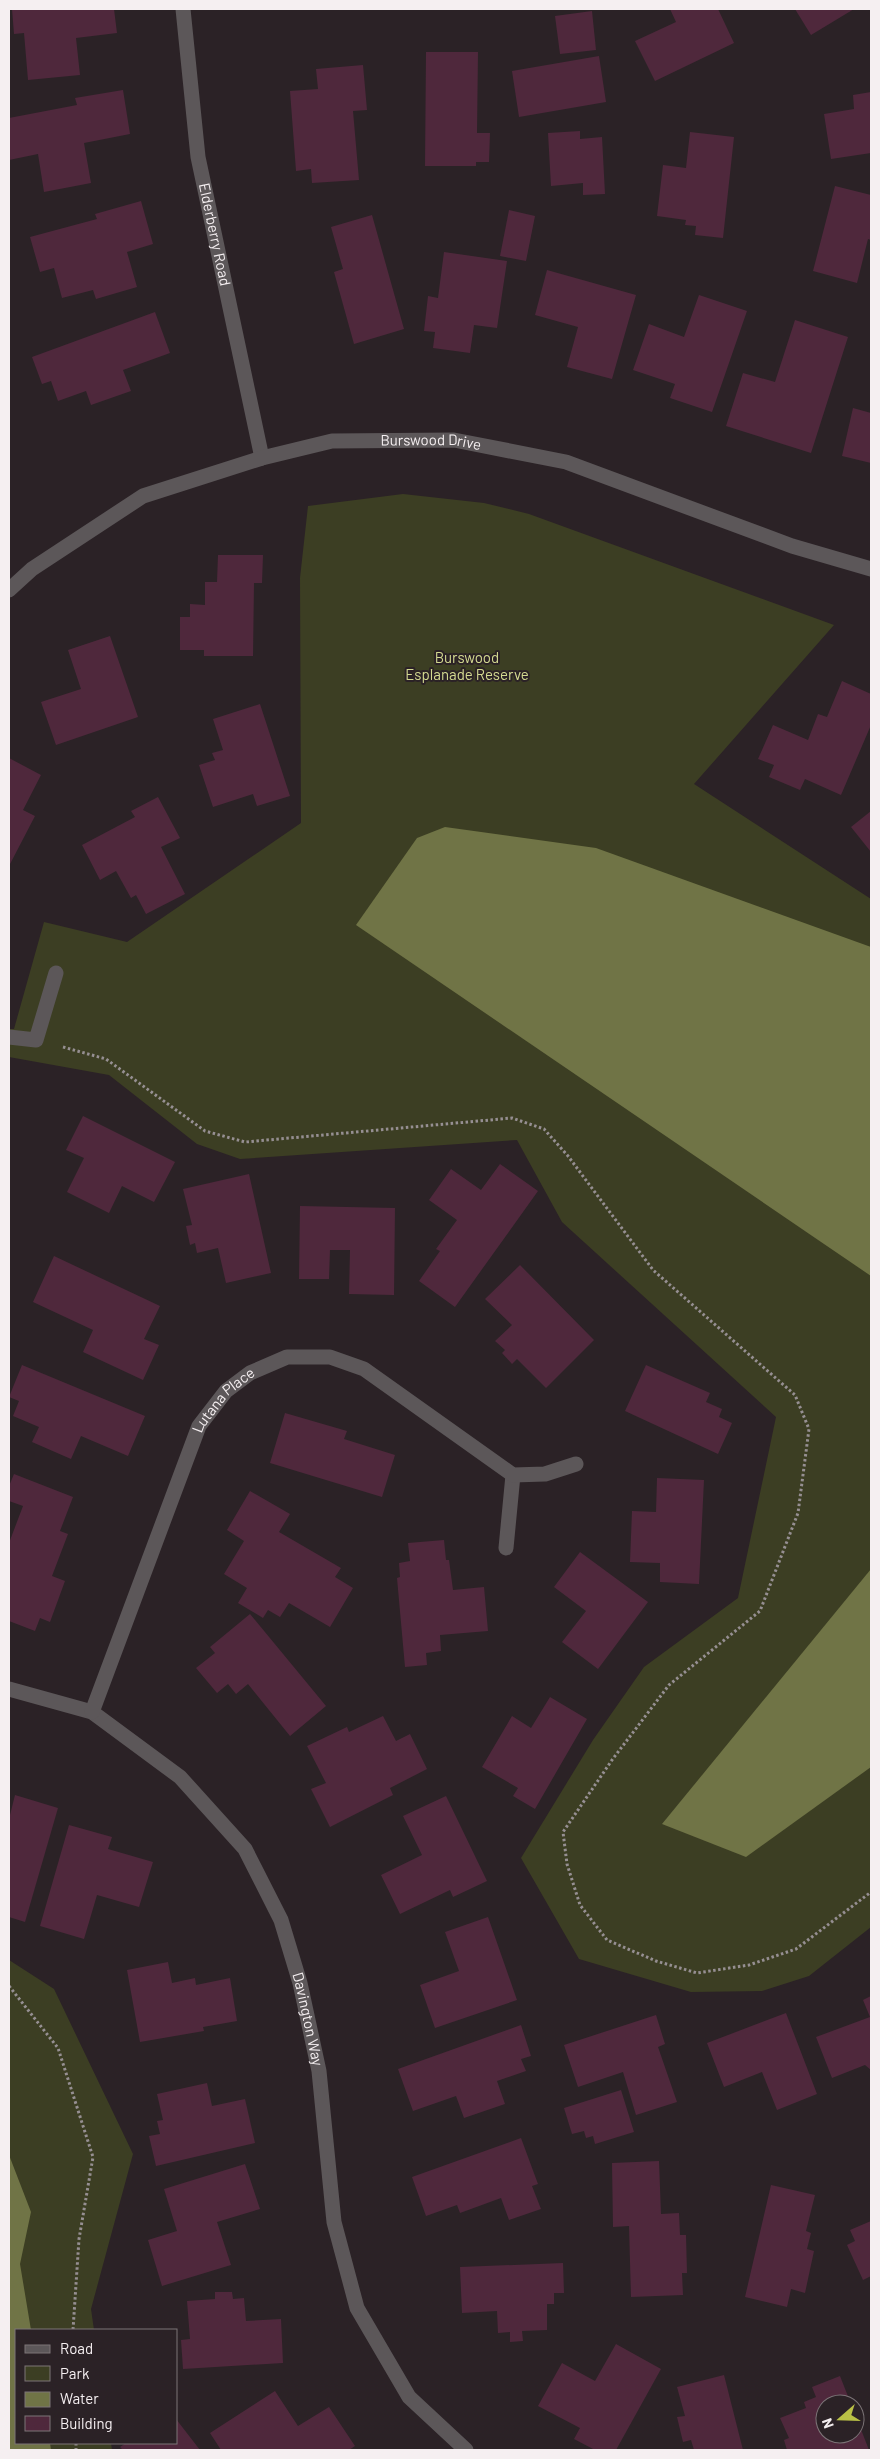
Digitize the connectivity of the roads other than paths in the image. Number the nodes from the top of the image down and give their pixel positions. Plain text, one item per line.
1 (182, 9) edge
2 (262, 458) junction
3 (871, 569) edge
4 (9, 590) edge
5 (56, 973) dead end
6 (9, 1037) edge
7 (576, 1464) dead end
8 (513, 1475) junction
9 (506, 1548) dead end
10 (9, 1689) edge
11 (92, 1712) junction
12 (466, 2450) edge

1 - 2 street, Elderberry Road
2 - 3 street, Burswood Drive
2 - 4 street, Burswood Drive
5 - 6 street
7 - 8 street
8 - 9 street
8 - 11 street, Lutana Place
10 - 11 street, Davington Way
11 - 12 street, Davington Way

